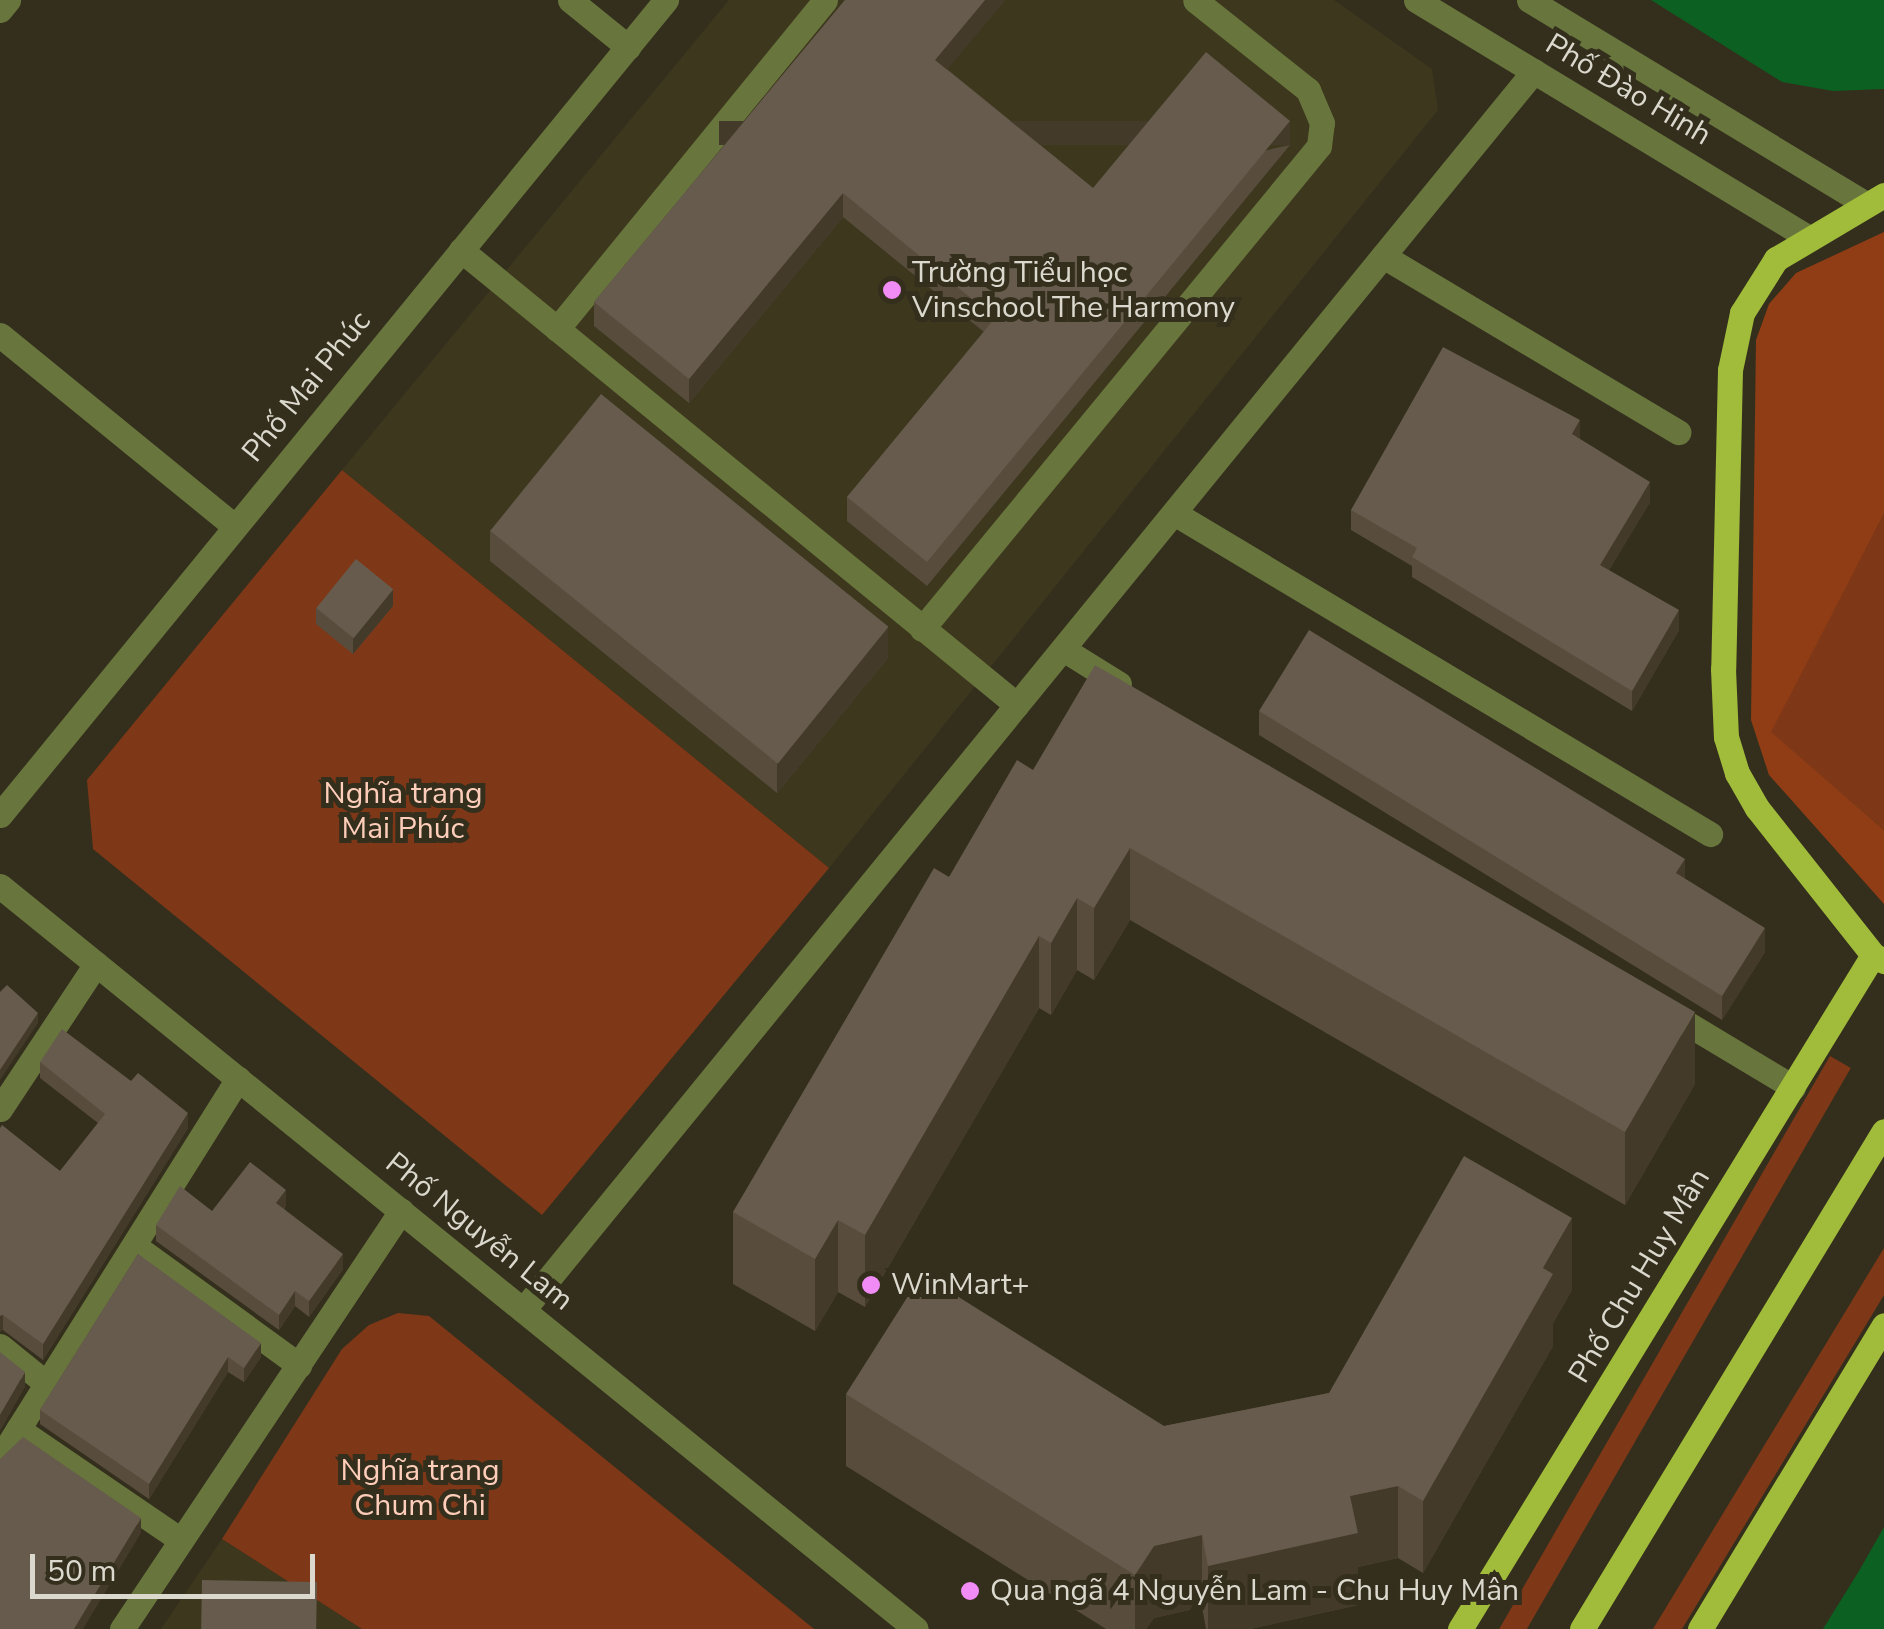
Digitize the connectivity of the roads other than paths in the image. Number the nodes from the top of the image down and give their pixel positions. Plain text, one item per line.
1 (8, 0) edge
2 (570, 0) edge
3 (666, 0) edge
4 (825, 0) edge
5 (1196, 0) edge
6 (1416, 0) edge
7 (1529, 0) edge
8 (0, 10) edge
9 (628, 47) junction
10 (1534, 72) junction
11 (1874, 199) edge
12 (1806, 236) junction
13 (461, 250) junction
14 (1384, 256) junction
15 (557, 329) junction
16 (0, 335) edge
17 (1678, 432) dead end
18 (1174, 513) junction
19 (236, 526) junction
20 (922, 628) junction
21 (1062, 650) junction
22 (1142, 697) edge
23 (1017, 705) junction
24 (0, 816) edge
25 (1710, 834) dead end
26 (0, 886) edge
27 (1878, 958) edge
28 (96, 964) junction
29 (1653, 1003) edge
30 (238, 1078) junction
31 (1793, 1087) junction
32 (0, 1109) edge
33 (1884, 1130) edge
34 (400, 1211) junction
35 (135, 1246) junction
36 (523, 1310) junction
37 (1884, 1325) edge
38 (0, 1346) edge
39 (299, 1365) junction
40 (47, 1384) junction
41 (18, 1428) junction
42 (0, 1458) edge
43 (181, 1540) junction
44 (122, 1629) edge
45 (916, 1629) edge
46 (1460, 1629) edge
47 (1582, 1629) edge
48 (1700, 1629) edge

1 - 8 street
2 - 9 street
3 - 9 street, Phố Mai Phúc
4 - 15 street
5 - 20 street
6 - 10 street, Phố Đào Hinh
7 - 11 street, Phố Đào Hinh
9 - 13 street, Phố Mai Phúc
10 - 12 street, Phố Đào Hinh
10 - 14 street
11 - 12 main road
12 - 27 main road
13 - 15 street
13 - 19 street, Phố Mai Phúc
14 - 17 street
14 - 18 street
15 - 20 street
16 - 19 street
18 - 21 street
18 - 25 street
19 - 24 street, Phố Mai Phúc
20 - 23 street
21 - 22 street
21 - 23 street
23 - 36 street
26 - 28 street, Phố Nguyễn Lam
27 - 31 main road, Phố Chu Huy Mân
28 - 30 street, Phố Nguyễn Lam
28 - 32 street
29 - 31 street
30 - 34 street, Phố Nguyễn Lam
30 - 35 street
31 - 46 main road, Phố Chu Huy Mân
33 - 47 main road
34 - 36 street, Phố Nguyễn Lam
34 - 39 street
35 - 39 street
35 - 40 street
36 - 45 street, Phố Nguyễn Lam
37 - 48 main road
38 - 40 street
39 - 43 street
40 - 41 street
41 - 42 street
41 - 43 street
43 - 44 street

